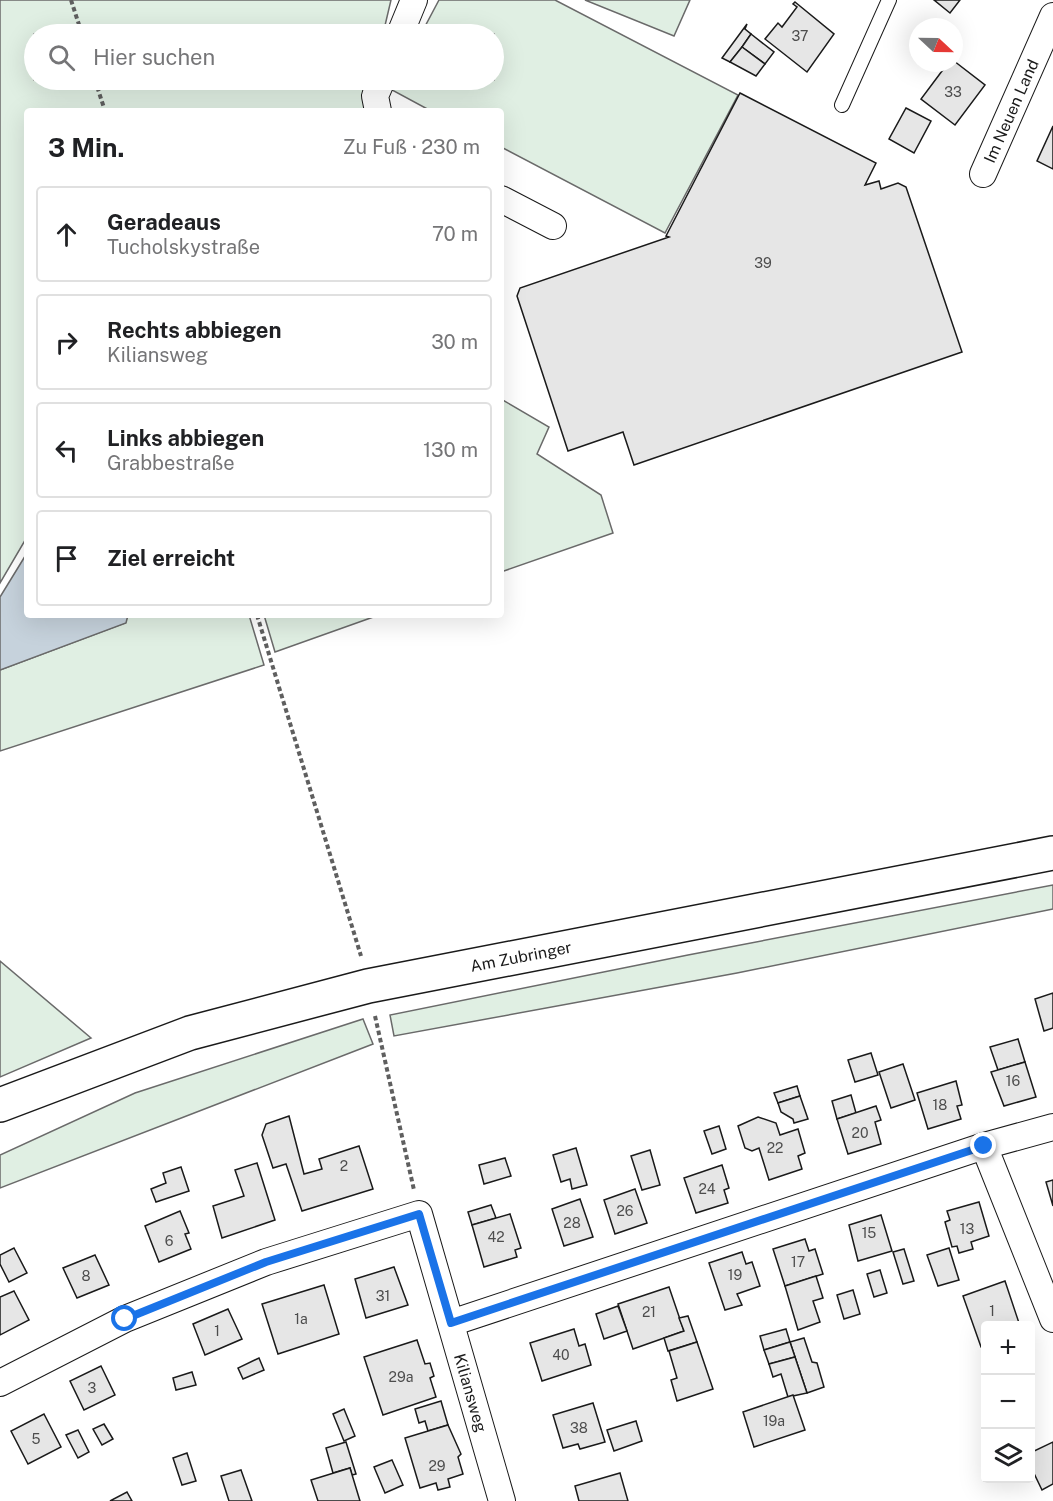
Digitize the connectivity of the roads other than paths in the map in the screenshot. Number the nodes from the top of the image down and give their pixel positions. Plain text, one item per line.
1 (414, 0) edge
2 (889, 0) edge
3 (1053, 16) edge
4 (404, 24) edge
5 (378, 90) edge
6 (842, 105) dead end
7 (377, 108) edge
8 (983, 174) dead end
9 (504, 201) edge
10 (553, 226) dead end
11 (1053, 853) edge
12 (0, 1105) edge
13 (1053, 1126) edge
14 (984, 1146) junction
15 (1053, 1319) edge
16 (451, 1323) junction
17 (0, 1383) edge
18 (502, 1501) edge

1 - 4 street
2 - 6 lane
3 - 8 street, Im Neuen Land
5 - 7 street
9 - 10 street
11 - 12 main road, Am Zubringer
13 - 14 street
14 - 15 street
14 - 16 street
16 - 17 street, Kiliansweg
16 - 18 street, Kiliansweg

